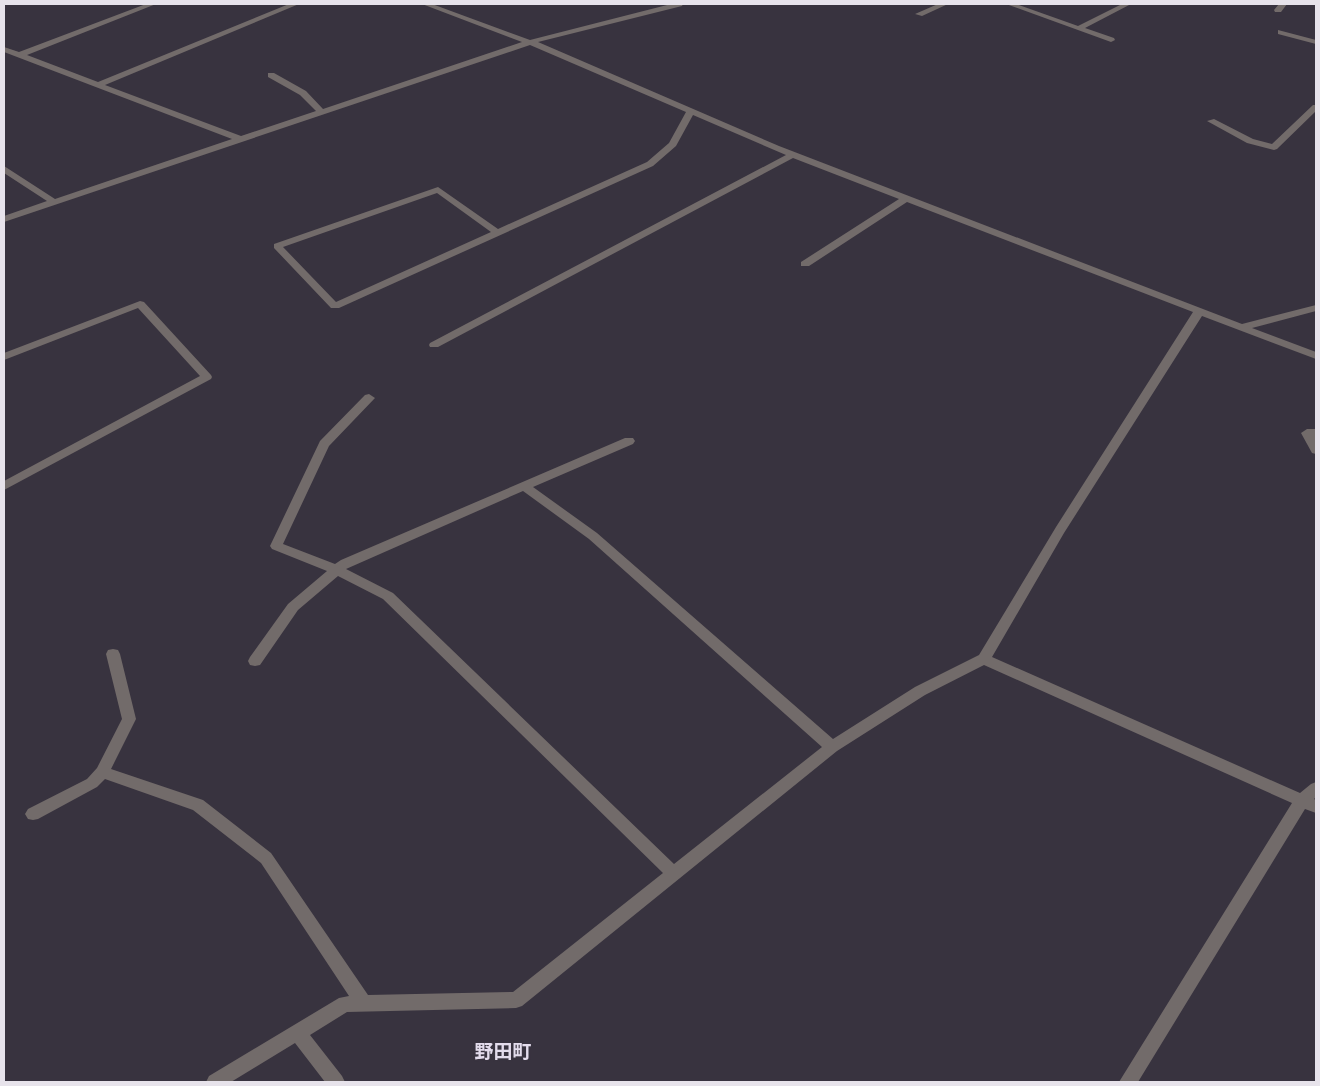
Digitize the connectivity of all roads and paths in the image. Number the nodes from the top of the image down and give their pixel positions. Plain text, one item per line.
1 (152, 4) edge
2 (295, 4) edge
3 (426, 4) edge
4 (653, 4) edge
5 (679, 4) edge
6 (944, 4) edge
7 (1010, 4) edge
8 (1127, 4) edge
9 (664, 8) junction
10 (919, 14) dead end
11 (1079, 28) junction
12 (1281, 32) dead end
13 (1111, 40) dead end
14 (530, 42) junction
15 (1316, 42) edge
16 (4, 49) edge
17 (19, 55) junction
18 (271, 75) dead end
19 (98, 85) junction
20 (1316, 107) edge
21 (323, 113) junction
22 (690, 113) junction
23 (1211, 120) dead end
24 (242, 140) junction
25 (792, 155) junction
26 (4, 169) edge
27 (906, 198) junction
28 (54, 202) junction
29 (4, 219) edge
30 (498, 232) junction
31 (805, 264) dead end
32 (1316, 308) edge
33 (1200, 310) junction
34 (1243, 327) junction
35 (434, 345) dead end
36 (1316, 356) edge
37 (4, 357) edge
38 (369, 398) dead end
39 (1316, 433) edge
40 (629, 441) dead end
41 (1316, 450) edge
42 (4, 486) edge
43 (524, 487) junction
44 (337, 570) junction
45 (113, 654) dead end
46 (984, 659) junction
47 (256, 661) dead end
48 (832, 747) junction
49 (102, 772) junction
50 (1316, 788) edge
51 (1310, 803) edge
52 (33, 814) dead end
53 (674, 874) junction
54 (364, 1004) junction
55 (298, 1033) junction
56 (215, 1082) edge
57 (336, 1082) edge
58 (1128, 1082) edge

1 - 17 street
2 - 19 street
3 - 14 street
4 - 9 street
5 - 9 street
6 - 10 street
7 - 11 street
8 - 11 street
9 - 14 street
11 - 13 street
12 - 15 street
14 - 21 street
14 - 22 street
16 - 17 street
17 - 19 street
18 - 21 street
19 - 24 street
20 - 23 street
21 - 24 street
22 - 25 street
22 - 30 street
24 - 28 street
25 - 27 street
25 - 35 street
26 - 28 street
27 - 31 street
27 - 33 street
28 - 29 street
30 - 30 street
32 - 34 street
33 - 34 street
33 - 46 street
34 - 36 street
37 - 42 street
38 - 44 street
39 - 41 street
40 - 43 street
43 - 44 street
43 - 48 street
44 - 47 street
44 - 53 street
45 - 49 street
46 - 48 street
46 - 51 street
48 - 53 street
49 - 52 street
49 - 54 street
50 - 51 street
51 - 58 street
53 - 54 street
54 - 55 street
55 - 56 street
55 - 57 street

